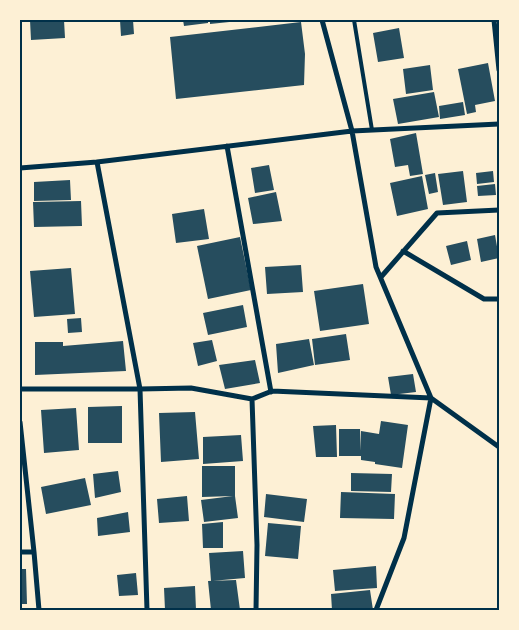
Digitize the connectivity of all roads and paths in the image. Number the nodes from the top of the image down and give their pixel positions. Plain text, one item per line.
1 (322, 20) edge
2 (354, 20) edge
3 (494, 20) edge
4 (499, 70) edge
5 (499, 124) edge
6 (372, 130) junction
7 (352, 131) junction
8 (227, 146) junction
9 (97, 162) junction
10 (20, 168) edge
11 (499, 210) edge
12 (403, 251) junction
13 (381, 277) junction
14 (499, 299) edge
15 (20, 389) edge
16 (140, 389) junction
17 (271, 392) junction
18 (431, 398) junction
19 (252, 399) junction
20 (20, 422) edge
21 (499, 447) edge
22 (20, 552) edge
23 (34, 552) junction
24 (39, 610) edge
25 (147, 610) edge
26 (256, 610) edge
27 (376, 610) edge

1 - 7 street
2 - 6 lane
3 - 4 street
5 - 6 street
6 - 7 street
7 - 8 street
7 - 13 street
8 - 9 street
8 - 17 street
9 - 10 street
9 - 16 street
11 - 12 street
12 - 13 street
12 - 14 street
13 - 18 street
15 - 16 street
16 - 19 street
16 - 25 street
17 - 18 street
17 - 19 street
18 - 21 street
18 - 27 street
19 - 26 street
20 - 23 street
22 - 23 street
23 - 24 street

